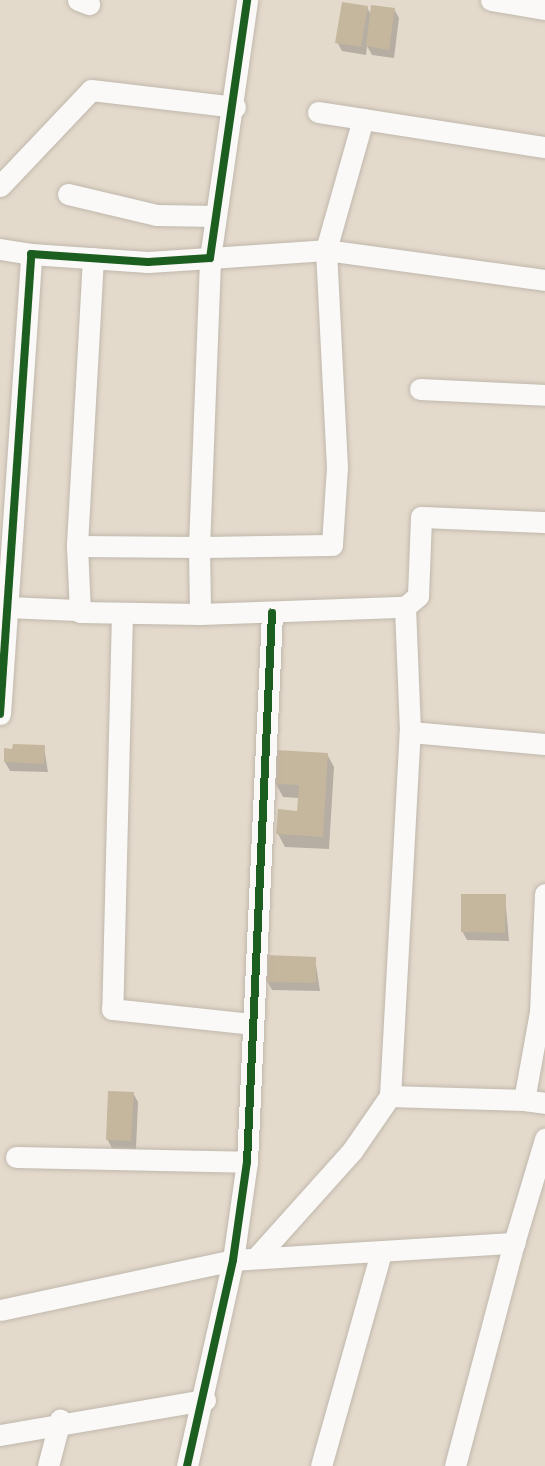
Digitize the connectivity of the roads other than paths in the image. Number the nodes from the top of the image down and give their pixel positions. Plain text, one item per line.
1 (247, 0) edge
2 (500, 1) edge
3 (545, 9) edge
4 (234, 107) junction
5 (318, 112) dead end
6 (363, 119) junction
7 (545, 147) edge
8 (0, 186) edge
9 (68, 194) dead end
10 (215, 216) junction
11 (0, 249) edge
12 (326, 250) junction
13 (31, 254) junction
14 (93, 258) junction
15 (210, 258) junction
16 (545, 280) edge
17 (420, 389) dead end
18 (545, 395) edge
19 (545, 522) edge
20 (77, 546) junction
21 (199, 547) junction
22 (7, 607) junction
23 (405, 607) junction
24 (77, 610) junction
25 (122, 613) junction
26 (272, 613) junction
27 (200, 614) junction
28 (0, 714) edge
29 (410, 732) junction
30 (545, 744) edge
31 (545, 894) edge
32 (543, 1012) edge
33 (252, 1024) junction
34 (390, 1096) junction
35 (524, 1100) junction
36 (545, 1103) edge
37 (545, 1139) edge
38 (16, 1157) dead end
39 (247, 1162) junction
40 (514, 1243) junction
41 (381, 1252) junction
42 (256, 1258) junction
43 (233, 1260) junction
44 (0, 1310) edge
45 (205, 1400) junction
46 (60, 1420) junction
47 (0, 1435) edge
48 (48, 1466) edge
49 (187, 1466) edge
50 (321, 1466) edge
51 (455, 1466) edge

1 - 4 street
2 - 3 street
4 - 8 street
4 - 10 street
5 - 6 street
6 - 7 street
6 - 12 street
9 - 10 street
10 - 15 street
11 - 13 street
12 - 15 street
12 - 16 street
12 - 21 street
13 - 14 street
13 - 22 street
14 - 15 street
14 - 20 street
15 - 21 street
17 - 18 street
19 - 23 street
20 - 21 street
20 - 24 street
21 - 27 street
22 - 24 street
22 - 28 street
23 - 26 street
23 - 29 street
24 - 25 street
25 - 27 street
25 - 33 street
26 - 27 street
26 - 33 street
29 - 30 street
29 - 34 street
31 - 32 street
32 - 35 street
33 - 39 street
34 - 35 street
34 - 42 street
35 - 36 street
37 - 40 street
38 - 39 street
39 - 43 street
40 - 41 street
40 - 51 street
41 - 42 street
41 - 50 street
42 - 43 street
43 - 44 street
43 - 45 street
45 - 46 street
45 - 49 street
46 - 47 street
46 - 48 street

